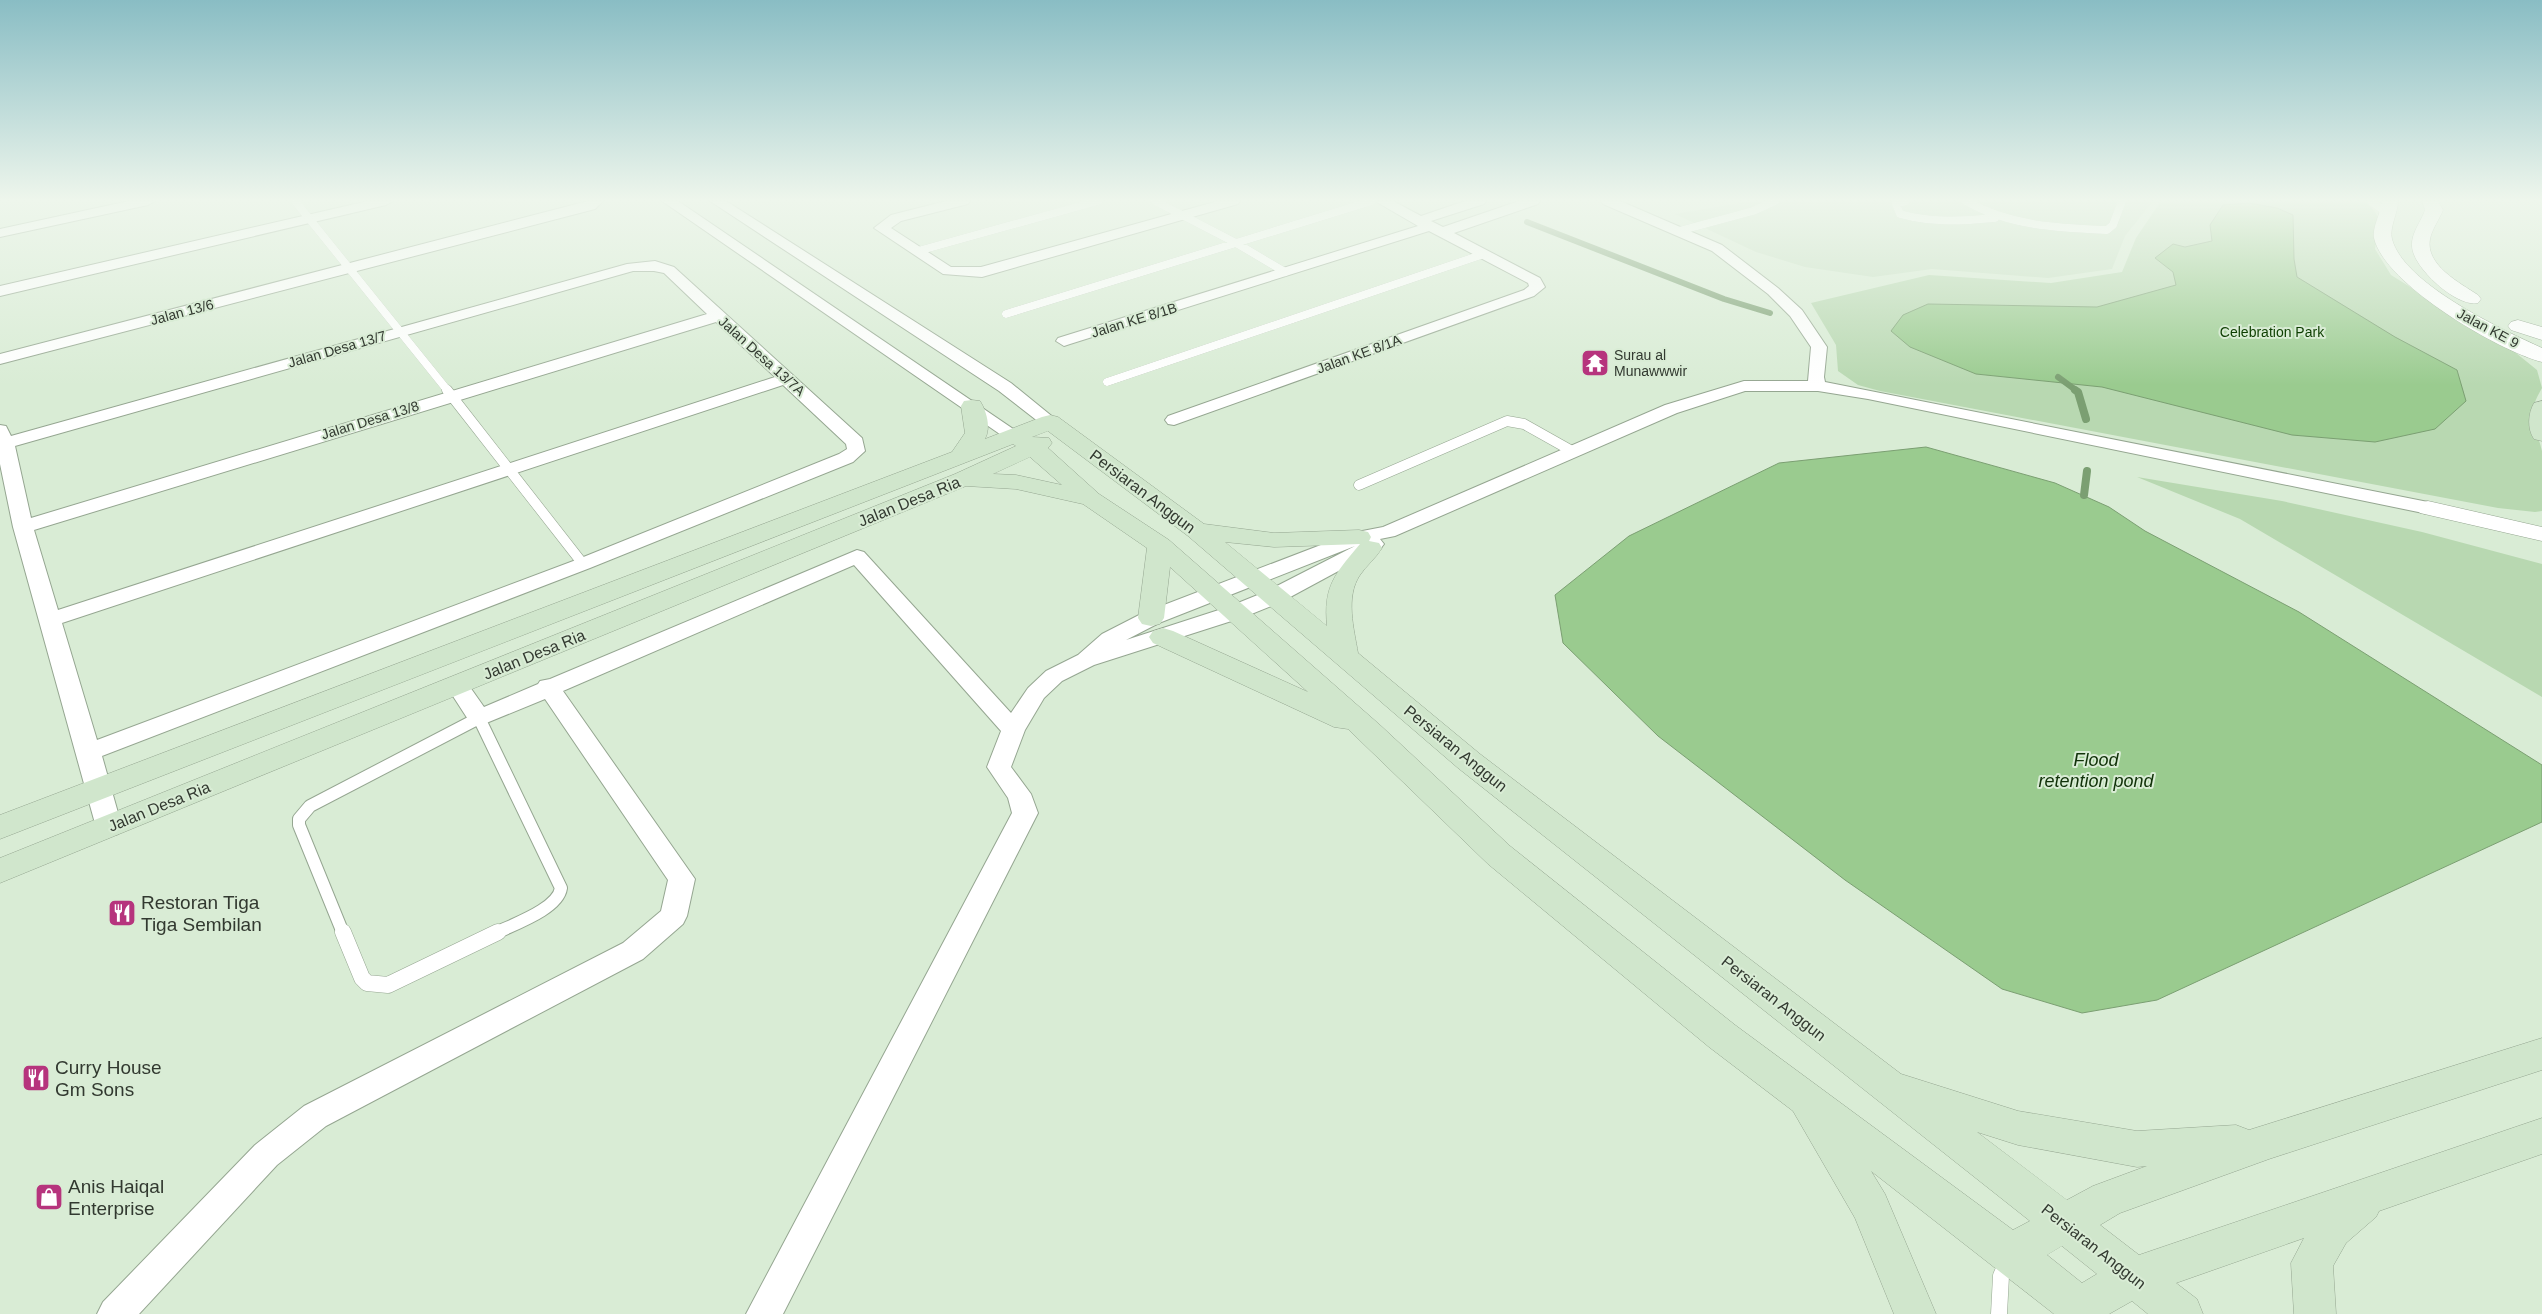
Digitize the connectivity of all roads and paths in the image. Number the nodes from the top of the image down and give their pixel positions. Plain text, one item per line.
1 (123, 262) edge
2 (343, 262) edge
3 (370, 262) edge
4 (760, 262) edge
5 (812, 262) edge
6 (936, 262) edge
7 (1016, 262) edge
8 (1173, 262) edge
9 (1269, 262) edge
10 (1316, 262) edge
11 (1459, 262) edge
12 (1500, 262) edge
13 (1736, 262) edge
14 (2395, 262) edge
15 (2428, 262) edge
16 (348, 268) junction
17 (669, 270) joint
18 (1285, 272) junction
19 (0, 291) edge
20 (1006, 314) dead end
21 (718, 316) junction
22 (400, 331) junction
23 (1064, 341) dead end
24 (2539, 347) edge
25 (0, 359) edge
26 (788, 378) junction
27 (1107, 382) dead end
28 (1818, 386) junction
29 (450, 395) junction
30 (972, 406) junction
31 (2542, 408) edge
32 (1174, 420) dead end
33 (1058, 427) junction
34 (2542, 434) edge
35 (3, 436) edge
36 (1023, 441) junction
37 (1572, 451) junction
38 (962, 467) junction
39 (509, 468) junction
40 (1359, 485) dead end
41 (1091, 499) junction
42 (2428, 508) junction
43 (2542, 522) edge
44 (23, 527) junction
45 (1197, 531) junction
46 (2542, 534) edge
47 (1372, 539) junction
48 (1160, 544) junction
49 (583, 564) junction
50 (1263, 588) junction
51 (1226, 603) junction
52 (49, 620) junction
53 (1157, 627) junction
54 (1345, 656) junction
55 (457, 685) junction
56 (548, 686) junction
57 (479, 718) junction
58 (1013, 730) junction
59 (1370, 732) junction
60 (90, 752) junction
61 (98, 789) junction
62 (0, 827) edge
63 (109, 827) junction
64 (0, 871) edge
65 (2542, 1054) edge
66 (1884, 1084) junction
67 (1804, 1098) junction
68 (2542, 1136) edge
69 (2270, 1140) junction
70 (2372, 1194) junction
71 (2063, 1222) junction
72 (2011, 1252) junction
73 (2134, 1277) junction
74 (2078, 1312) edge
75 (116, 1314) edge
76 (764, 1314) edge
77 (1915, 1314) edge
78 (1999, 1314) edge
79 (2182, 1314) edge
80 (2315, 1314) edge

1 - 19 street
2 - 16 lane
3 - 16 street, Jalan 13/6
4 - 30 street, Persiaran Anggun
5 - 33 street, Persiaran Anggun
6 - 7 street
8 - 20 lane
9 - 18 lane
10 - 18 street, Jalan KE 8/1B
11 - 27 lane
12 - 32 street, Jalan KE 8/1A
13 - 28 street
14 - 24 street, Jalan KE 9
15 - 24 street, Jalan KE 9
16 - 22 lane
16 - 25 street, Jalan 13/6
17 - 21 street, Jalan Desa 13/7A
17 - 22 street, Jalan Desa 13/7
18 - 23 street, Jalan KE 8/1B
21 - 26 street, Jalan Desa 13/7A
21 - 29 street, Jalan Desa 13/8
22 - 29 lane
22 - 35 street, Jalan Desa 13/7
26 - 39 street
26 - 49 street, Jalan Desa 13/7A
28 - 37 street
28 - 42 street
29 - 39 lane
29 - 44 street, Jalan Desa 13/8
30 - 36 street, Persiaran Anggun
30 - 38 main road
31 - 34 main road
33 - 36 main road, Jalan Desa Ria
33 - 45 main road, Persiaran Anggun
35 - 44 street
36 - 38 main road, Jalan Desa Ria
36 - 41 main road, Persiaran Anggun
37 - 40 lane
37 - 47 street
38 - 41 main road
38 - 55 main road, Jalan Desa Ria
38 - 61 main road, Jalan Desa Ria
39 - 49 lane
39 - 52 street
41 - 48 main road, Persiaran Anggun
42 - 43 street
42 - 46 street
44 - 52 street
45 - 47 main road
45 - 50 main road, Persiaran Anggun
47 - 50 street
47 - 54 main road
48 - 51 main road, Persiaran Anggun
48 - 53 main road
49 - 60 street
50 - 51 street
50 - 54 main road, Persiaran Anggun
51 - 53 street
51 - 59 main road, Persiaran Anggun
52 - 60 street
53 - 58 street
53 - 59 main road
54 - 66 main road, Persiaran Anggun
55 - 57 street
55 - 63 main road, Jalan Desa Ria
56 - 57 street
56 - 58 street
56 - 75 street
57 - 57 lane
58 - 76 street
59 - 67 main road, Persiaran Anggun
60 - 61 street
61 - 62 main road, Jalan Desa Ria
61 - 63 street
63 - 64 main road, Jalan Desa Ria
65 - 69 main road
66 - 69 main road
66 - 71 main road, Persiaran Anggun
67 - 72 main road, Persiaran Anggun
67 - 77 main road
68 - 70 main road
69 - 71 main road
70 - 73 main road
70 - 80 main road
71 - 72 main road
71 - 73 main road, Persiaran Anggun
72 - 74 main road, Persiaran Anggun
72 - 78 lane
73 - 74 main road
73 - 79 main road, Persiaran Anggun

